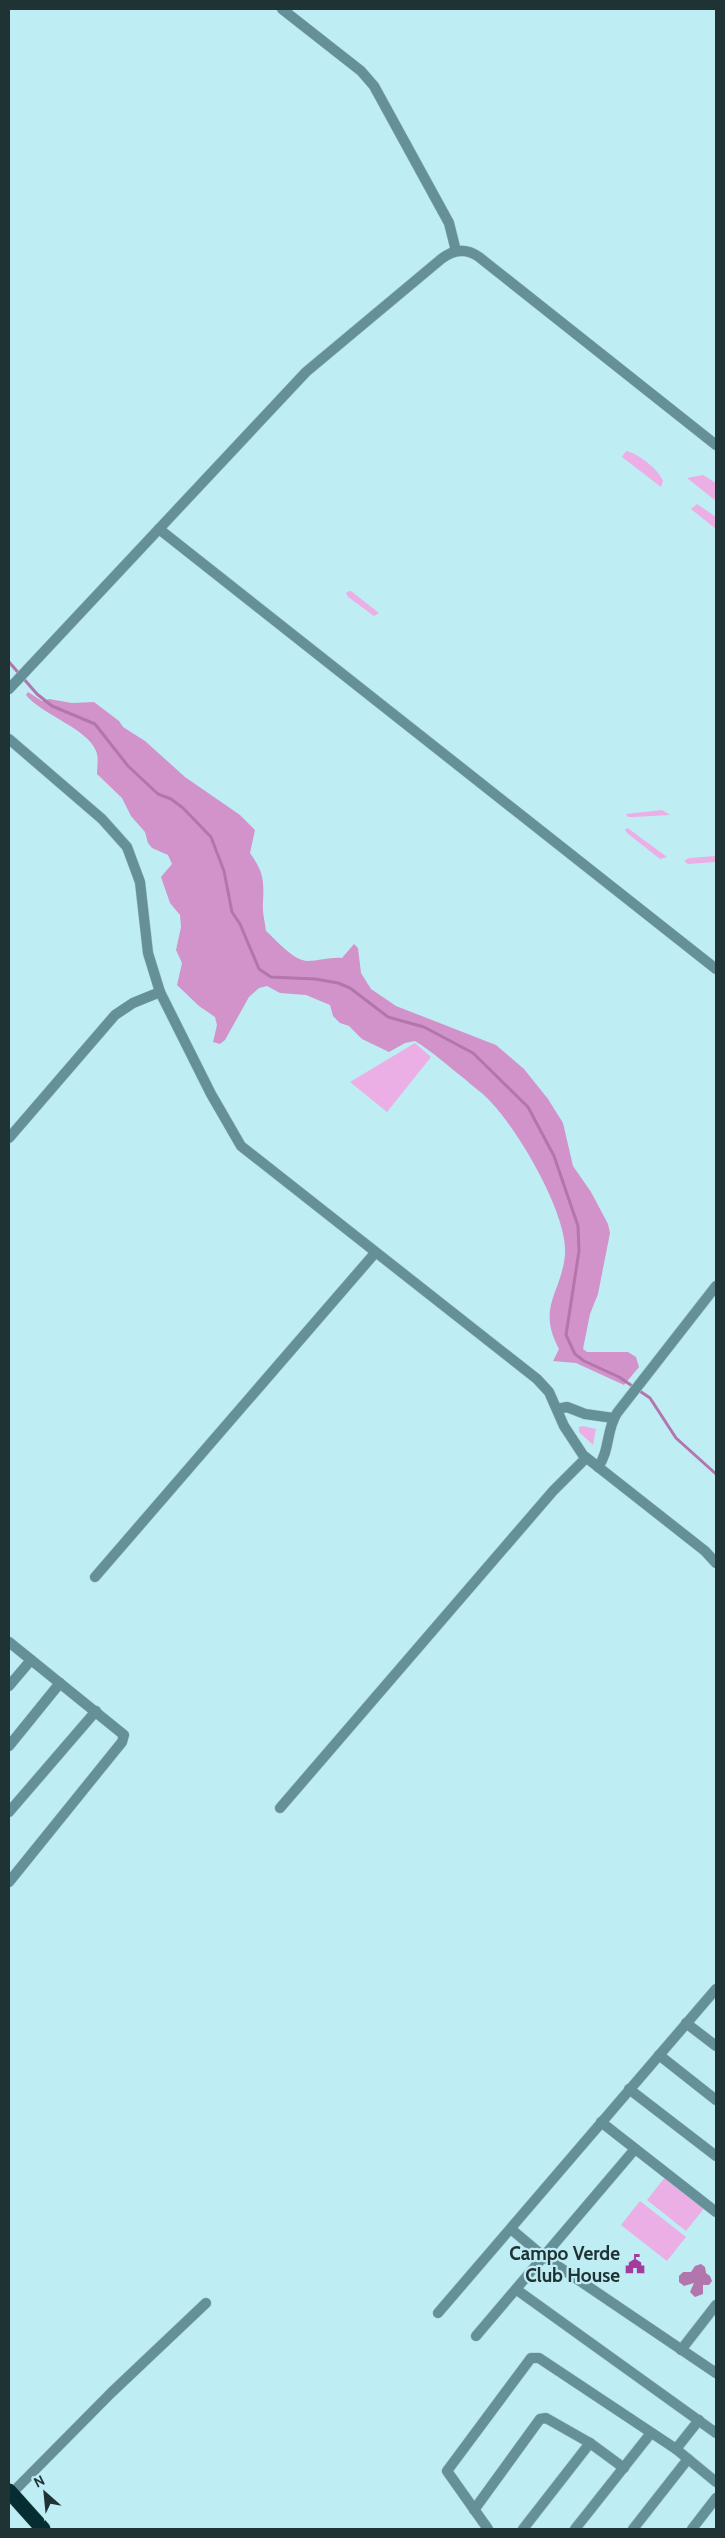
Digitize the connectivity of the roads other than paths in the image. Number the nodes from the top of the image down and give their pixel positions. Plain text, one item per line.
1 (282, 9) edge
2 (456, 251) junction
3 (716, 445) edge
4 (159, 529) junction
5 (9, 689) edge
6 (9, 739) edge
7 (716, 969) edge
8 (160, 992) junction
9 (9, 1138) edge
10 (375, 1253) junction
11 (716, 1286) edge
12 (557, 1409) junction
13 (613, 1418) junction
14 (586, 1458) junction
15 (598, 1467) junction
16 (716, 1564) edge
17 (95, 1577) dead end
18 (9, 1642) edge
19 (31, 1660) junction
20 (60, 1683) junction
21 (9, 1686) edge
22 (96, 1711) junction
23 (9, 1746) edge
24 (280, 1808) dead end
25 (9, 1812) edge
26 (9, 1882) edge
27 (716, 1989) edge
28 (686, 2023) junction
29 (716, 2046) edge
30 (659, 2055) junction
31 (629, 2089) junction
32 (716, 2100) edge
33 (601, 2122) junction
34 (635, 2148) junction
35 (716, 2156) edge
36 (716, 2212) edge
37 (511, 2229) junction
38 (543, 2256) junction
39 (517, 2290) junction
40 (206, 2303) dead end
41 (715, 2309) edge
42 (438, 2313) dead end
43 (476, 2336) dead end
44 (681, 2350) junction
45 (716, 2373) edge
46 (699, 2420) junction
47 (652, 2433) junction
48 (716, 2433) edge
49 (590, 2443) junction
50 (676, 2449) junction
51 (688, 2459) junction
52 (624, 2468) junction
53 (716, 2482) edge
54 (10, 2492) edge
55 (716, 2498) edge
56 (474, 2510) junction
57 (43, 2529) edge
58 (488, 2529) edge
59 (523, 2529) edge
60 (575, 2529) edge
61 (632, 2529) edge
62 (692, 2529) edge

1 - 2 street
2 - 3 street
2 - 4 street
4 - 5 street
4 - 7 street
6 - 8 street
8 - 9 street
8 - 10 street
10 - 12 street
10 - 17 street
11 - 13 street
12 - 13 street
12 - 14 street
13 - 15 street
14 - 15 street
14 - 24 street
15 - 16 street
18 - 19 street
19 - 20 street
19 - 21 street
20 - 22 street
20 - 23 street
22 - 25 street
22 - 26 street
27 - 28 street
28 - 29 street
28 - 30 street
30 - 31 street
30 - 32 street
31 - 33 street
31 - 35 street
33 - 34 street
33 - 37 street
34 - 36 street
34 - 38 street
37 - 38 street
37 - 42 street
38 - 39 street
38 - 44 street
39 - 43 street
39 - 46 street
40 - 54 street
41 - 44 street
44 - 45 street
46 - 48 street
46 - 50 street
47 - 50 street
47 - 52 street
47 - 56 street
49 - 52 street
49 - 56 street
49 - 59 street
50 - 51 street
51 - 53 street
51 - 61 street
52 - 60 street
54 - 57 highway
55 - 62 street
56 - 58 street

